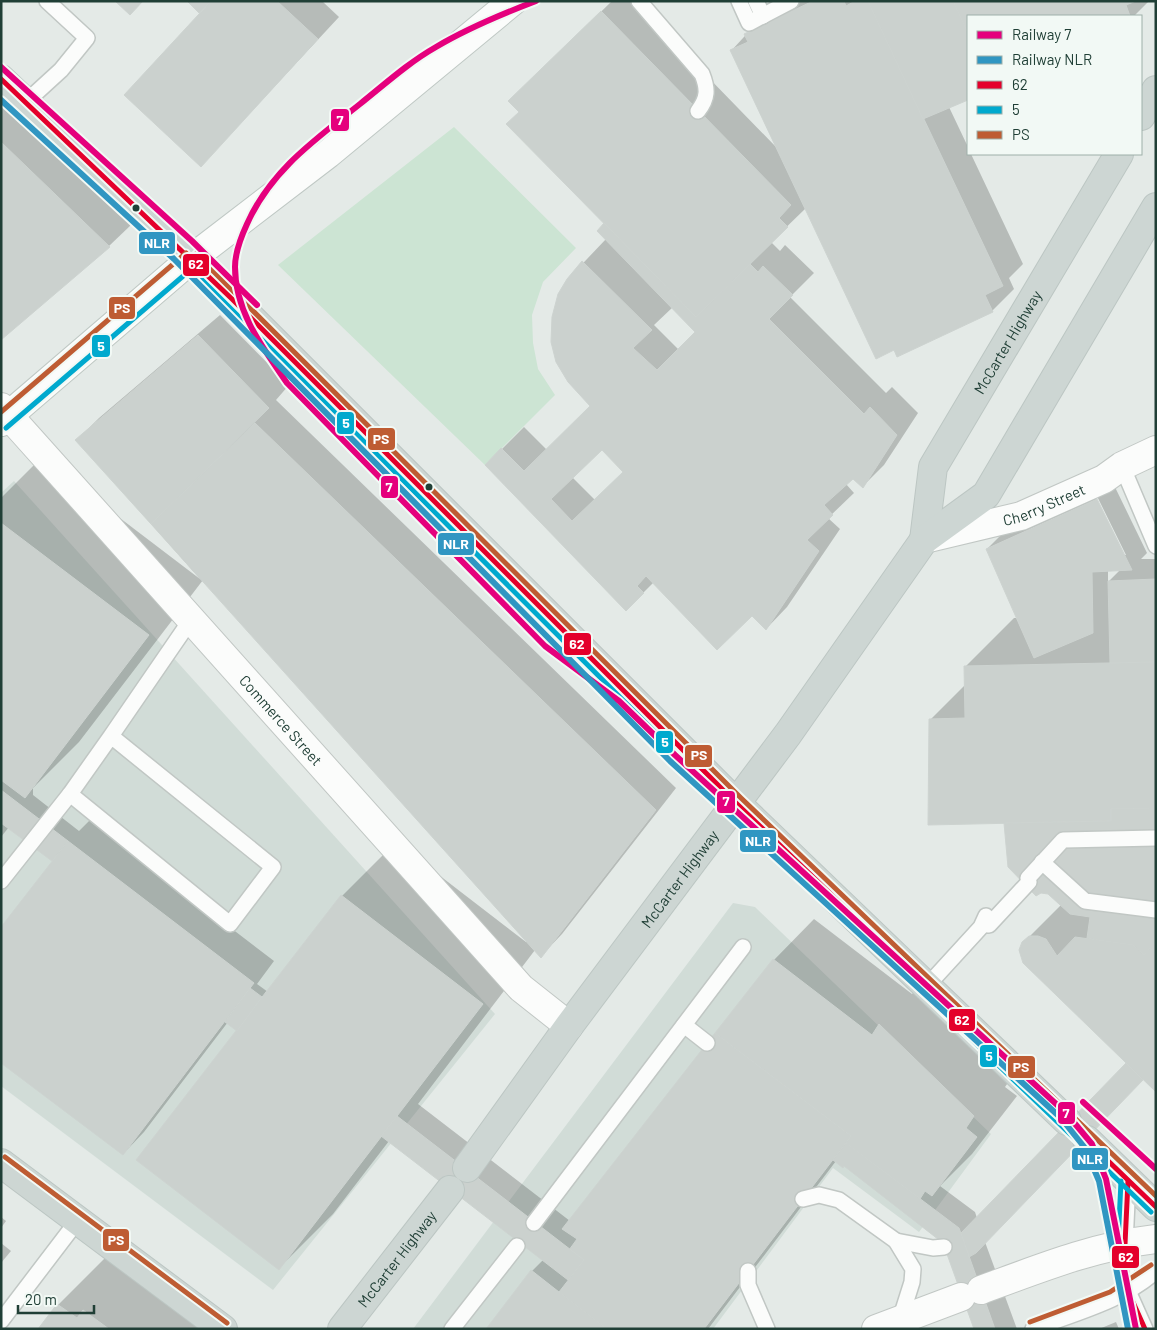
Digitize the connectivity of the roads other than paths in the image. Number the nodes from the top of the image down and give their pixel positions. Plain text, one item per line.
1 (47, 1) edge
2 (513, 1) edge
3 (639, 1) edge
4 (739, 1) edge
5 (756, 1) edge
6 (787, 2) edge
7 (756, 19) junction
8 (1, 78) edge
9 (1156, 90) edge
10 (26, 102) junction
11 (698, 111) dead end
12 (1142, 114) edge
13 (1118, 155) edge
14 (1156, 206) edge
15 (191, 259) junction
16 (4, 415) edge
17 (1156, 450) edge
18 (1113, 472) junction
19 (924, 540) junction
20 (1156, 546) edge
21 (190, 621) junction
22 (111, 736) junction
23 (70, 794) junction
24 (736, 803) junction
25 (1156, 838) edge
26 (1042, 862) junction
27 (1, 881) edge
28 (1156, 910) edge
29 (743, 947) dead end
30 (927, 986) junction
31 (684, 1025) junction
32 (569, 1026) junction
33 (707, 1043) dead end
34 (1067, 1121) dead end
35 (1087, 1140) dead end
36 (1, 1163) edge
37 (467, 1168) dead end
38 (1128, 1180) junction
39 (450, 1190) dead end
40 (803, 1199) dead end
41 (1156, 1207) edge
42 (78, 1220) junction
43 (534, 1223) dead end
44 (1156, 1239) edge
45 (896, 1241) junction
46 (1125, 1244) junction
47 (517, 1246) dead end
48 (944, 1247) dead end
49 (1156, 1271) edge
50 (748, 1272) dead end
51 (1128, 1290) junction
52 (1, 1321) edge
53 (888, 1325) edge
54 (223, 1329) edge
55 (342, 1329) edge
56 (452, 1329) edge
57 (767, 1329) edge
58 (1033, 1329) edge
59 (1145, 1329) edge

1 - 10 lane
2 - 15 street
3 - 11 lane
4 - 7 lane
5 - 7 lane
6 - 7 lane
8 - 10 main road
9 - 12 main road
10 - 15 main road
13 - 19 main road, McCarter Highway
14 - 19 main road, McCarter Highway
15 - 16 street
15 - 24 main road
16 - 21 street, Commerce Street
17 - 18 street, Cherry Street
18 - 19 street, Cherry Street
18 - 20 lane
19 - 24 main road, McCarter Highway
21 - 22 lane
21 - 32 street, Commerce Street
22 - 23 lane
22 - 23 lane
23 - 27 lane
24 - 30 main road
24 - 32 main road, McCarter Highway
25 - 26 lane
26 - 28 lane
26 - 30 lane
29 - 31 lane
30 - 34 main road
31 - 33 lane
31 - 43 lane
32 - 37 main road, McCarter Highway
35 - 38 main road
36 - 42 main road
38 - 41 main road
38 - 46 lane
39 - 55 main road, McCarter Highway
40 - 45 lane
42 - 52 lane
42 - 54 main road
44 - 46 street
45 - 48 lane
45 - 53 lane
46 - 51 lane
46 - 53 street
47 - 56 lane
49 - 51 lane
50 - 57 lane
51 - 58 lane
51 - 59 lane

